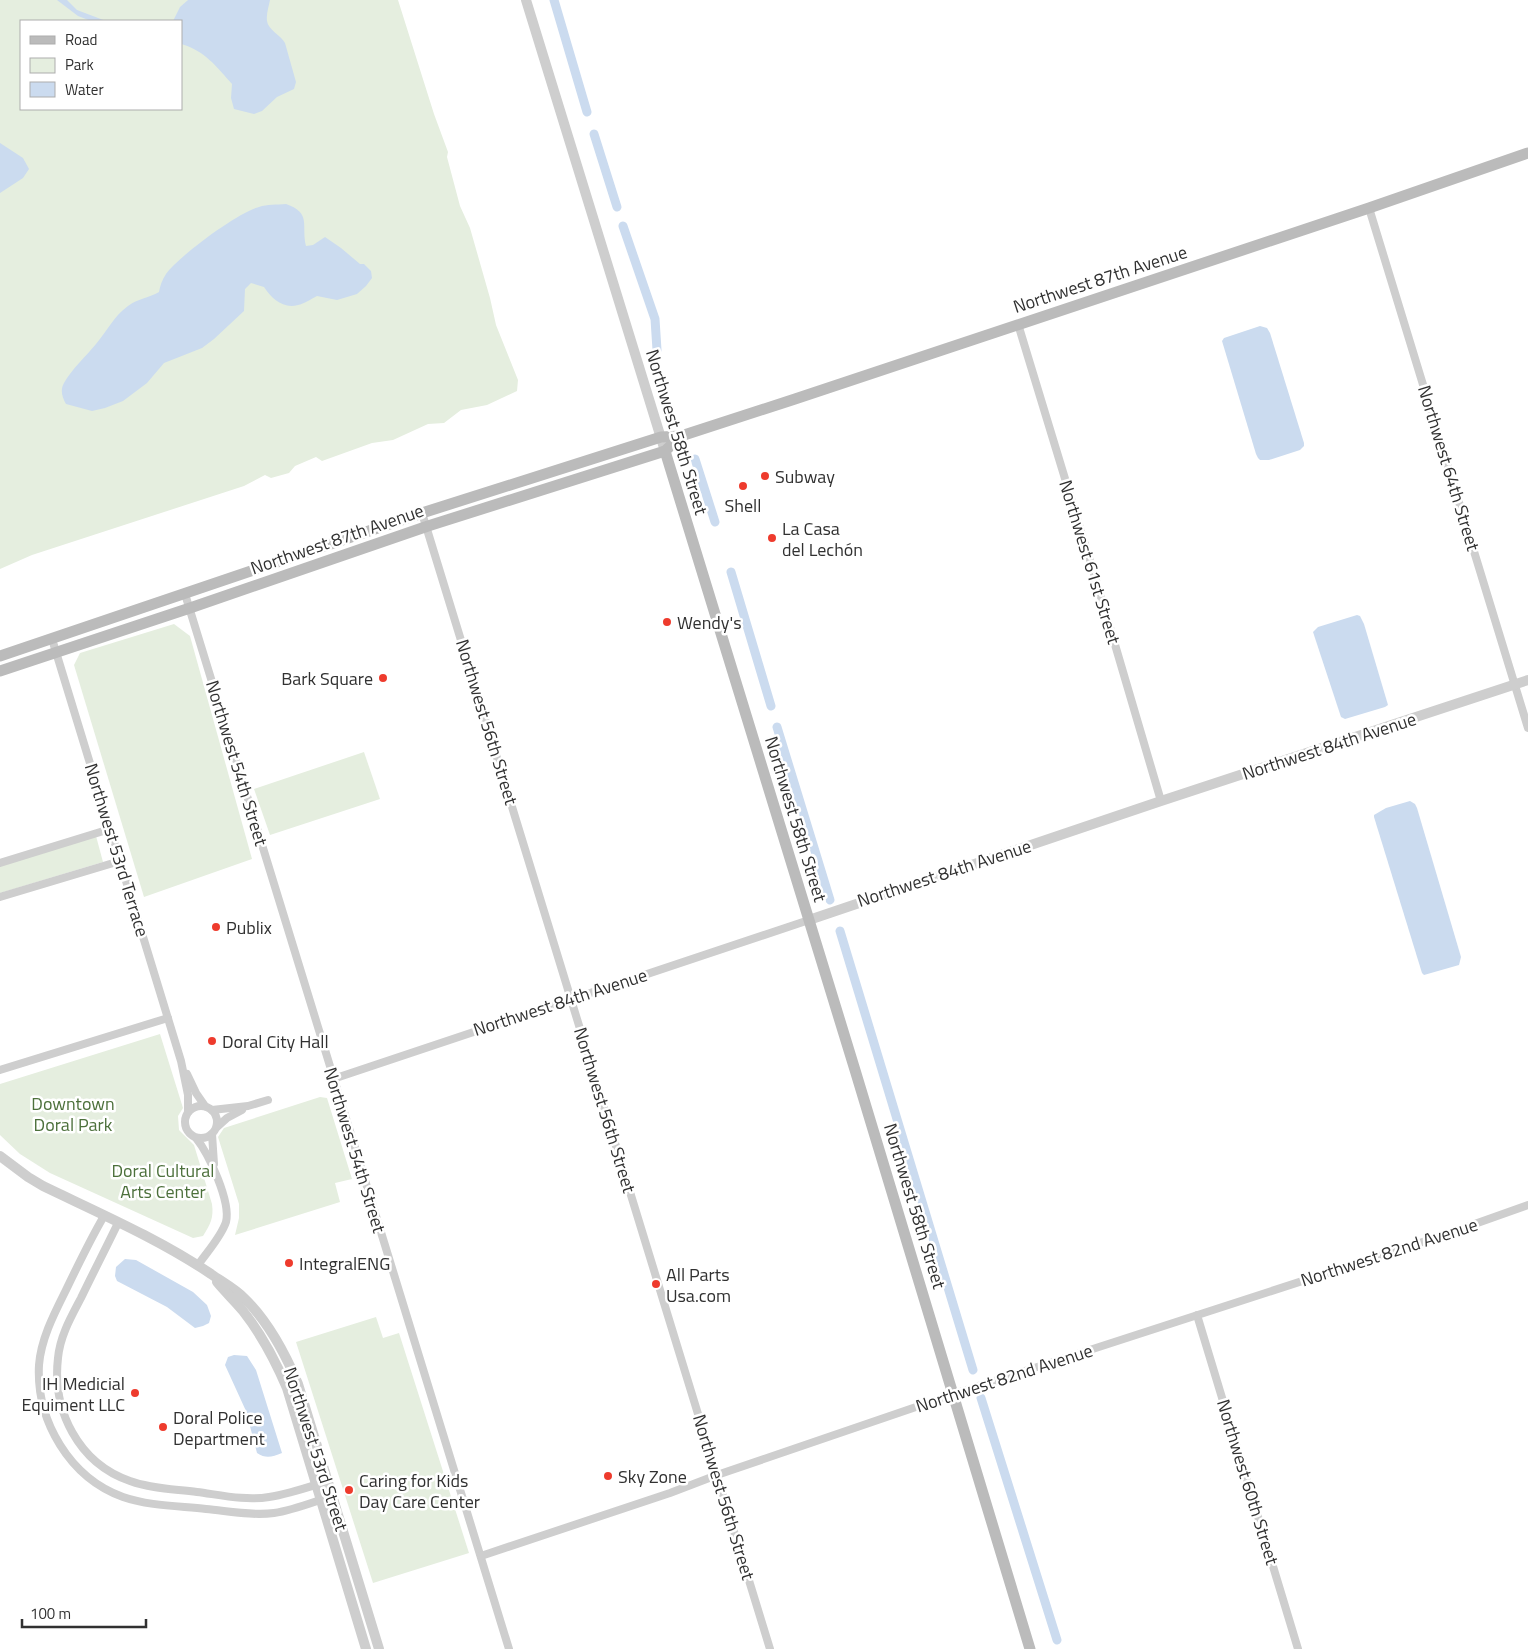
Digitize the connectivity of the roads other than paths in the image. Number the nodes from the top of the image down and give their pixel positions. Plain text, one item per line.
1 (526, 0) edge
2 (1528, 152) edge
3 (1369, 208) junction
4 (1018, 324) junction
5 (681, 436) junction
6 (661, 437) junction
7 (665, 451) junction
8 (422, 513) junction
9 (428, 526) junction
10 (185, 594) junction
11 (190, 608) junction
12 (52, 638) junction
13 (56, 653) junction
14 (0, 656) edge
15 (0, 672) edge
16 (1528, 680) edge
17 (1515, 685) junction
18 (1528, 728) edge
19 (1161, 801) junction
20 (110, 830) junction
21 (120, 861) junction
22 (0, 863) edge
23 (0, 897) edge
24 (809, 920) junction
25 (570, 999) junction
26 (168, 1018) junction
27 (181, 1061) junction
28 (0, 1070) edge
29 (333, 1079) junction
30 (268, 1100) dead end
31 (248, 1106) junction
32 (209, 1108) junction
33 (188, 1112) junction
34 (217, 1127) junction
35 (212, 1134) junction
36 (196, 1138) junction
37 (0, 1156) edge
38 (215, 1170) junction
39 (1528, 1205) edge
40 (104, 1216) junction
41 (118, 1223) junction
42 (198, 1265) junction
43 (212, 1275) junction
44 (1197, 1314) junction
45 (258, 1331) junction
46 (274, 1335) junction
47 (954, 1394) junction
48 (716, 1475) junction
49 (328, 1481) junction
50 (316, 1484) junction
51 (231, 1496) junction
52 (332, 1496) junction
53 (321, 1500) junction
54 (230, 1511) junction
55 (481, 1556) junction
56 (366, 1649) edge
57 (379, 1649) edge
58 (509, 1649) edge
59 (770, 1649) edge
60 (1030, 1649) edge
61 (1298, 1649) edge

1 - 6 street, Northwest 58th Street
2 - 3 main road, Northwest 87th Avenue
3 - 4 main road, Northwest 87th Avenue
3 - 17 street, Northwest 64th Street
4 - 5 main road, Northwest 87th Avenue
4 - 19 street, Northwest 61st Street
5 - 6 main road, Northwest 87th Avenue
5 - 7 main road, Northwest 87th Avenue
6 - 7 street, Northwest 58th Street
6 - 8 main road, Northwest 87th Avenue
7 - 9 main road, Northwest 87th Avenue
7 - 24 main road, Northwest 58th Street
8 - 9 street, Northwest 56th Street
8 - 10 main road, Northwest 87th Avenue
9 - 11 main road, Northwest 87th Avenue
9 - 25 street, Northwest 56th Street
10 - 11 street, Northwest 54th Street
10 - 12 main road, Northwest 87th Avenue
11 - 13 main road, Northwest 87th Avenue
11 - 29 street, Northwest 54th Street
12 - 13 street, Northwest 53rd Terrace
12 - 14 main road, Northwest 87th Avenue
13 - 15 main road, Northwest 87th Avenue
13 - 20 street, Northwest 53rd Terrace
16 - 17 street, Northwest 84th Avenue
17 - 18 street, Northwest 64th Street
17 - 19 street, Northwest 84th Avenue
19 - 24 street, Northwest 84th Avenue
20 - 21 street, Northwest 53rd Terrace
20 - 22 street
21 - 23 street
21 - 26 street, Northwest 53rd Terrace
24 - 25 street, Northwest 84th Avenue
24 - 47 main road, Northwest 58th Street
25 - 29 street, Northwest 84th Avenue
25 - 48 street, Northwest 56th Street
26 - 27 street, Northwest 53rd Terrace
26 - 28 street
27 - 32 street, Northwest 53rd Terrace
27 - 33 street, Northwest 53rd Terrace
29 - 55 street, Northwest 54th Street
30 - 31 street
31 - 32 street
31 - 34 street
32 - 33 street
32 - 34 street
33 - 36 street
34 - 35 street
35 - 36 street
35 - 38 street
36 - 38 street
37 - 40 street, Northwest 53rd Street
38 - 42 street
39 - 44 street, Northwest 82nd Avenue
40 - 41 street, Northwest 53rd Street
40 - 54 street
41 - 42 street, Northwest 53rd Street
41 - 51 street
42 - 43 street, Northwest 53rd Street
43 - 45 street, Northwest 53rd Street
43 - 46 street, Northwest 53rd Street
44 - 47 street, Northwest 82nd Avenue
44 - 61 street, Northwest 60th Street
45 - 46 street
45 - 50 street, Northwest 53rd Street
46 - 49 street, Northwest 53rd Street
47 - 48 street, Northwest 82nd Avenue
47 - 60 main road, Northwest 58th Street
48 - 55 street, Northwest 82nd Avenue
48 - 59 street, Northwest 56th Street
49 - 50 street
49 - 52 street, Northwest 53rd Street
50 - 51 street
50 - 53 street, Northwest 53rd Street
51 - 54 street
52 - 53 street
52 - 57 street, Northwest 53rd Street
53 - 54 street
53 - 56 street, Northwest 53rd Street
55 - 58 street, Northwest 54th Street

